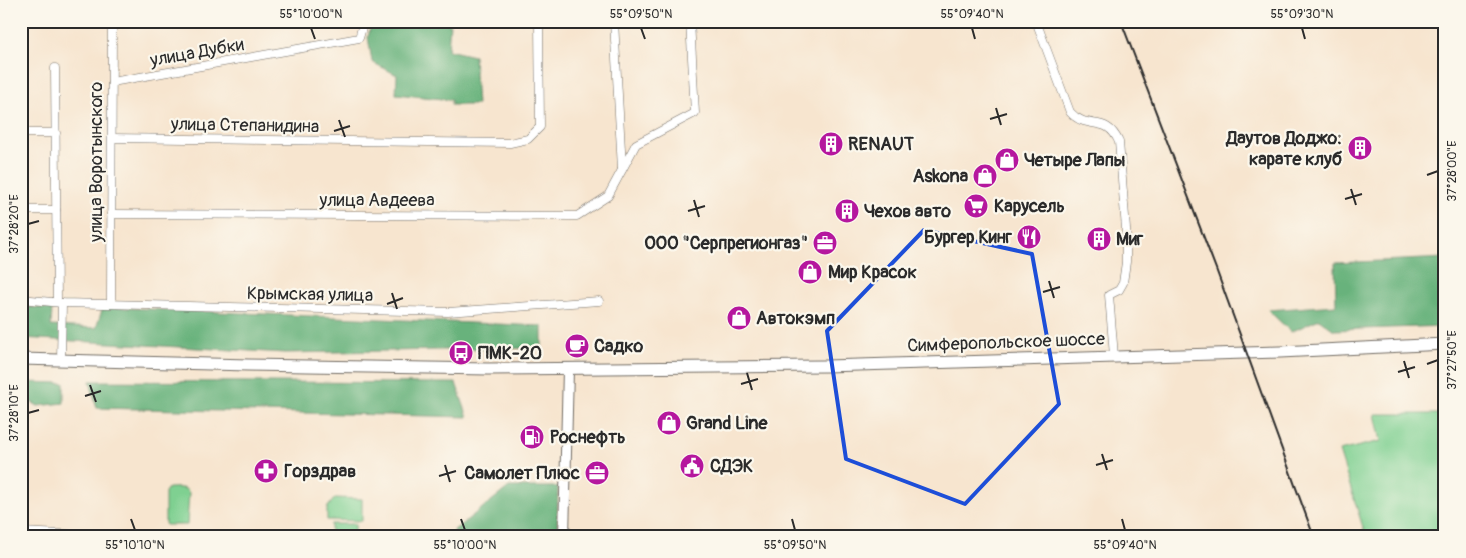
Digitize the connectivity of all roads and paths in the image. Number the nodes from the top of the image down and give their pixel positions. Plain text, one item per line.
1 (112, 21) edge
2 (364, 21) edge
3 (539, 21) edge
4 (614, 21) edge
5 (690, 21) edge
6 (1036, 21) edge
7 (55, 68) dead end
8 (112, 82) junction
9 (21, 133) edge
10 (56, 133) junction
11 (112, 138) junction
12 (622, 171) junction
13 (21, 210) edge
14 (56, 210) junction
15 (111, 214) junction
16 (21, 299) edge
17 (598, 301) dead end
18 (59, 303) junction
19 (111, 303) junction
20 (1445, 344) edge
21 (1114, 356) junction
22 (21, 359) edge
23 (61, 360) junction
24 (568, 369) junction
25 (21, 532) edge
26 (123, 537) edge
27 (564, 537) edge

1 - 8 street, улица Воротынского
2 - 8 street, улица Дубки
3 - 11 street, улица Степанидина
4 - 12 street
5 - 12 street, улица Авдеева
6 - 21 street
7 - 10 street
8 - 11 street, улица Воротынского
9 - 10 street
10 - 14 street
11 - 15 street, улица Воротынского
12 - 15 street, улица Авдеева
13 - 14 street
14 - 18 street
15 - 19 street, улица Воротынского
16 - 18 street, Крымская улица
17 - 19 street, Крымская улица
18 - 19 street, Крымская улица
18 - 23 street
20 - 21 main road, Симферопольское шоссе
21 - 24 main road, Симферопольское шоссе
22 - 23 main road, Симферопольское шоссе
23 - 24 main road, Симферопольское шоссе
24 - 27 street
25 - 26 street

